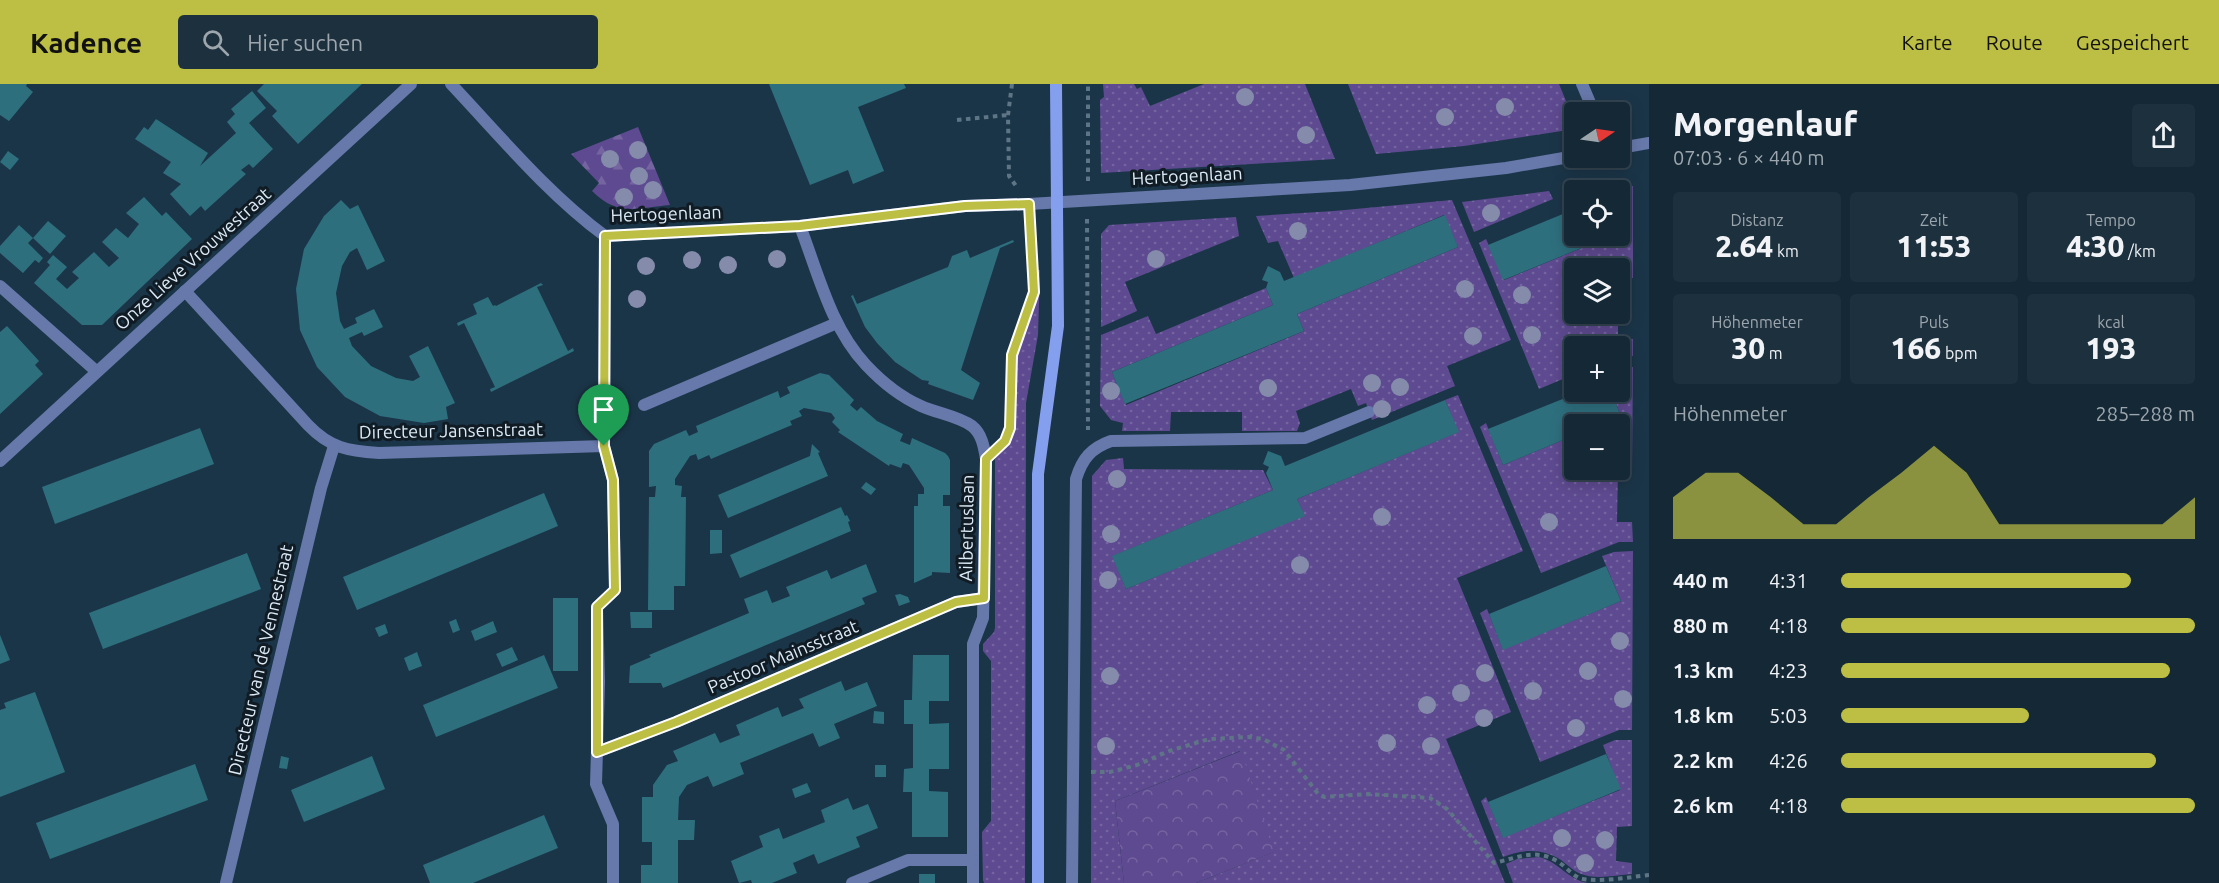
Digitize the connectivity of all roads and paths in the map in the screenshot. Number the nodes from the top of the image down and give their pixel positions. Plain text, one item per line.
1 (411, 84) edge
2 (451, 84) edge
3 (1012, 84) edge
4 (1056, 84) edge
5 (1088, 84) edge
6 (1582, 84) edge
7 (1590, 102) edge
8 (1008, 115) junction
9 (957, 120) dead end
10 (1649, 142) edge
11 (1630, 146) edge
12 (1564, 158) edge
13 (1087, 200) junction
14 (1058, 202) junction
15 (1029, 204) junction
16 (800, 226) junction
17 (605, 236) junction
18 (0, 286) edge
19 (185, 291) junction
20 (837, 323) junction
21 (96, 371) junction
22 (644, 405) dead end
23 (1369, 412) dead end
24 (334, 446) junction
25 (604, 446) junction
26 (1090, 452) junction
27 (986, 459) junction
28 (0, 461) edge
29 (984, 598) junction
30 (597, 752) junction
31 (1072, 773) junction
32 (972, 860) junction
33 (1649, 875) edge
34 (226, 883) edge
35 (613, 883) edge
36 (852, 883) edge
37 (973, 883) edge
38 (1038, 883) edge
39 (1072, 883) edge

1 - 19 street, Onze Lieve Vrouwestraat
2 - 17 street, Hertogenlaan
3 - 8 path
4 - 14 main road
5 - 13 path
6 - 7 street
8 - 9 path
8 - 15 path
10 - 11 street
12 - 13 street, Hertogenlaan
13 - 14 street, Hertogenlaan
13 - 26 path
14 - 15 street, Hertogenlaan
14 - 38 main road
15 - 16 street, Hertogenlaan
15 - 27 path, Ailbertuslaan
16 - 17 street, Hertogenlaan
16 - 20 street
17 - 25 street
18 - 21 street
19 - 21 street, Onze Lieve Vrouwestraat
19 - 24 street, Directeur Jansenstraat
20 - 22 street
20 - 27 street
21 - 28 street, Onze Lieve Vrouwestraat
23 - 26 street
24 - 25 street, Directeur Jansenstraat
24 - 34 street, Directeur van de Vennestraat
25 - 30 street
26 - 31 street
27 - 29 street, Ailbertuslaan
29 - 30 street, Pastoor Mainsstraat
29 - 32 street, Ailbertuslaan
30 - 35 street
31 - 33 path
31 - 39 street
32 - 36 street
32 - 37 street, Ailbertuslaan

